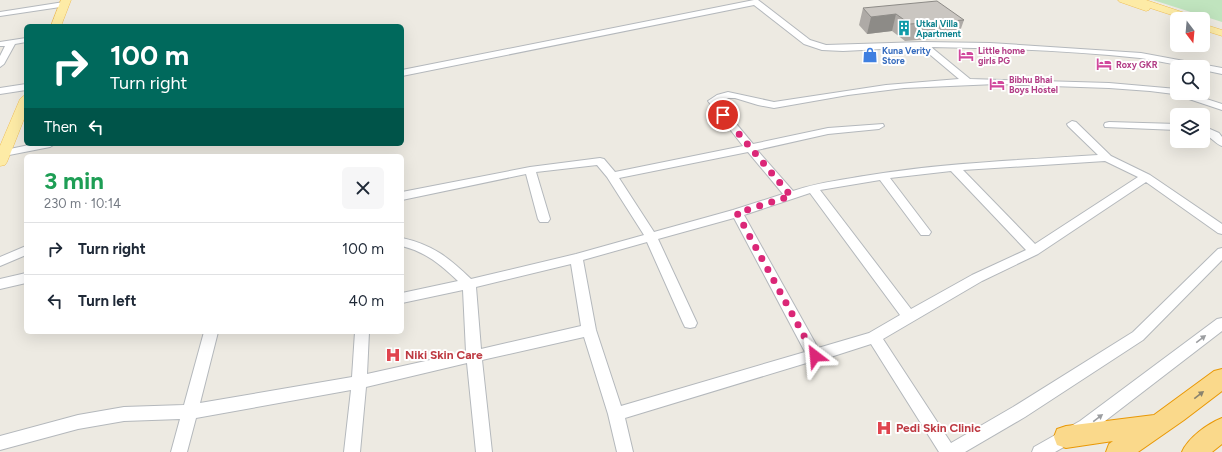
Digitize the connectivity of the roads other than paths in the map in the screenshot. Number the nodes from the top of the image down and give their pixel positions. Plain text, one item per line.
1 (1123, 0) edge
2 (1137, 0) edge
3 (65, 2) edge
4 (1173, 12) edge
5 (0, 14) edge
6 (1170, 16) edge
7 (57, 24) edge
8 (1210, 24) edge
9 (1222, 28) edge
10 (1210, 29) edge
11 (1222, 33) edge
12 (24, 40) edge
13 (10, 43) junction
14 (0, 44) edge
15 (923, 44) junction
16 (0, 64) edge
17 (1222, 71) edge
18 (404, 73) edge
19 (968, 83) junction
20 (24, 87) edge
21 (0, 91) edge
22 (1170, 91) edge
23 (1200, 100) edge
24 (24, 104) edge
25 (1222, 107) edge
26 (1072, 124) dead end
27 (1109, 125) dead end
28 (879, 126) dead end
29 (1170, 127) edge
30 (1210, 132) edge
31 (1222, 143) edge
32 (43, 146) edge
33 (750, 148) junction
34 (2, 158) edge
35 (1107, 158) junction
36 (954, 167) junction
37 (530, 170) junction
38 (612, 176) junction
39 (883, 176) junction
40 (1146, 177) junction
41 (812, 188) junction
42 (404, 195) edge
43 (791, 196) junction
44 (737, 213) junction
45 (544, 219) dead end
46 (1222, 230) edge
47 (925, 232) dead end
48 (651, 237) junction
49 (404, 242) edge
50 (24, 251) edge
51 (1034, 251) junction
52 (1222, 252) edge
53 (576, 258) junction
54 (0, 262) edge
55 (24, 278) edge
56 (0, 284) edge
57 (469, 284) junction
58 (404, 298) edge
59 (909, 316) junction
60 (690, 323) dead end
61 (1222, 323) edge
62 (589, 330) junction
63 (210, 334) edge
64 (362, 334) edge
65 (874, 337) junction
66 (474, 356) junction
67 (815, 356) junction
68 (1222, 378) edge
69 (359, 382) junction
70 (190, 412) junction
71 (616, 414) junction
72 (1168, 419) junction
73 (1066, 437) junction
74 (0, 443) edge
75 (179, 452) edge
76 (352, 452) edge
77 (484, 452) edge
78 (625, 452) edge
79 (949, 452) edge
80 (1040, 452) edge
81 (1118, 452) edge

1 - 6 main road
2 - 4 main road
3 - 5 street
3 - 7 main road
8 - 9 main road
10 - 11 main road
12 - 13 street
13 - 14 street
13 - 16 street
15 - 17 street
15 - 18 street
15 - 19 street
19 - 22 street
19 - 33 street
20 - 21 street
23 - 25 street
24 - 34 main road
26 - 35 street
27 - 29 street
28 - 33 street
30 - 31 street
32 - 34 street
33 - 38 street
33 - 43 street
35 - 36 street
35 - 40 street
36 - 39 street
36 - 51 street
37 - 38 street
37 - 42 street
37 - 45 street
38 - 48 street
39 - 41 street
39 - 47 street
40 - 46 street
40 - 51 street
41 - 43 street
41 - 59 street
43 - 44 street
44 - 48 street
44 - 67 street
48 - 53 street
48 - 60 street
49 - 57 street
50 - 54 street
51 - 59 street
52 - 79 street
53 - 57 street
53 - 62 street
55 - 56 street
57 - 58 street
57 - 66 street
59 - 65 street
73 -> 61 street
62 - 66 street
62 - 71 street
63 - 70 street
64 - 69 street
65 - 67 street
65 - 79 street
66 - 69 street
66 - 77 street
67 - 71 street
72 -> 68 highway
69 - 70 street
69 - 76 street
70 - 74 street
70 - 75 street
71 - 78 street
72 - 73 highway
72 - 81 highway
73 - 80 street

